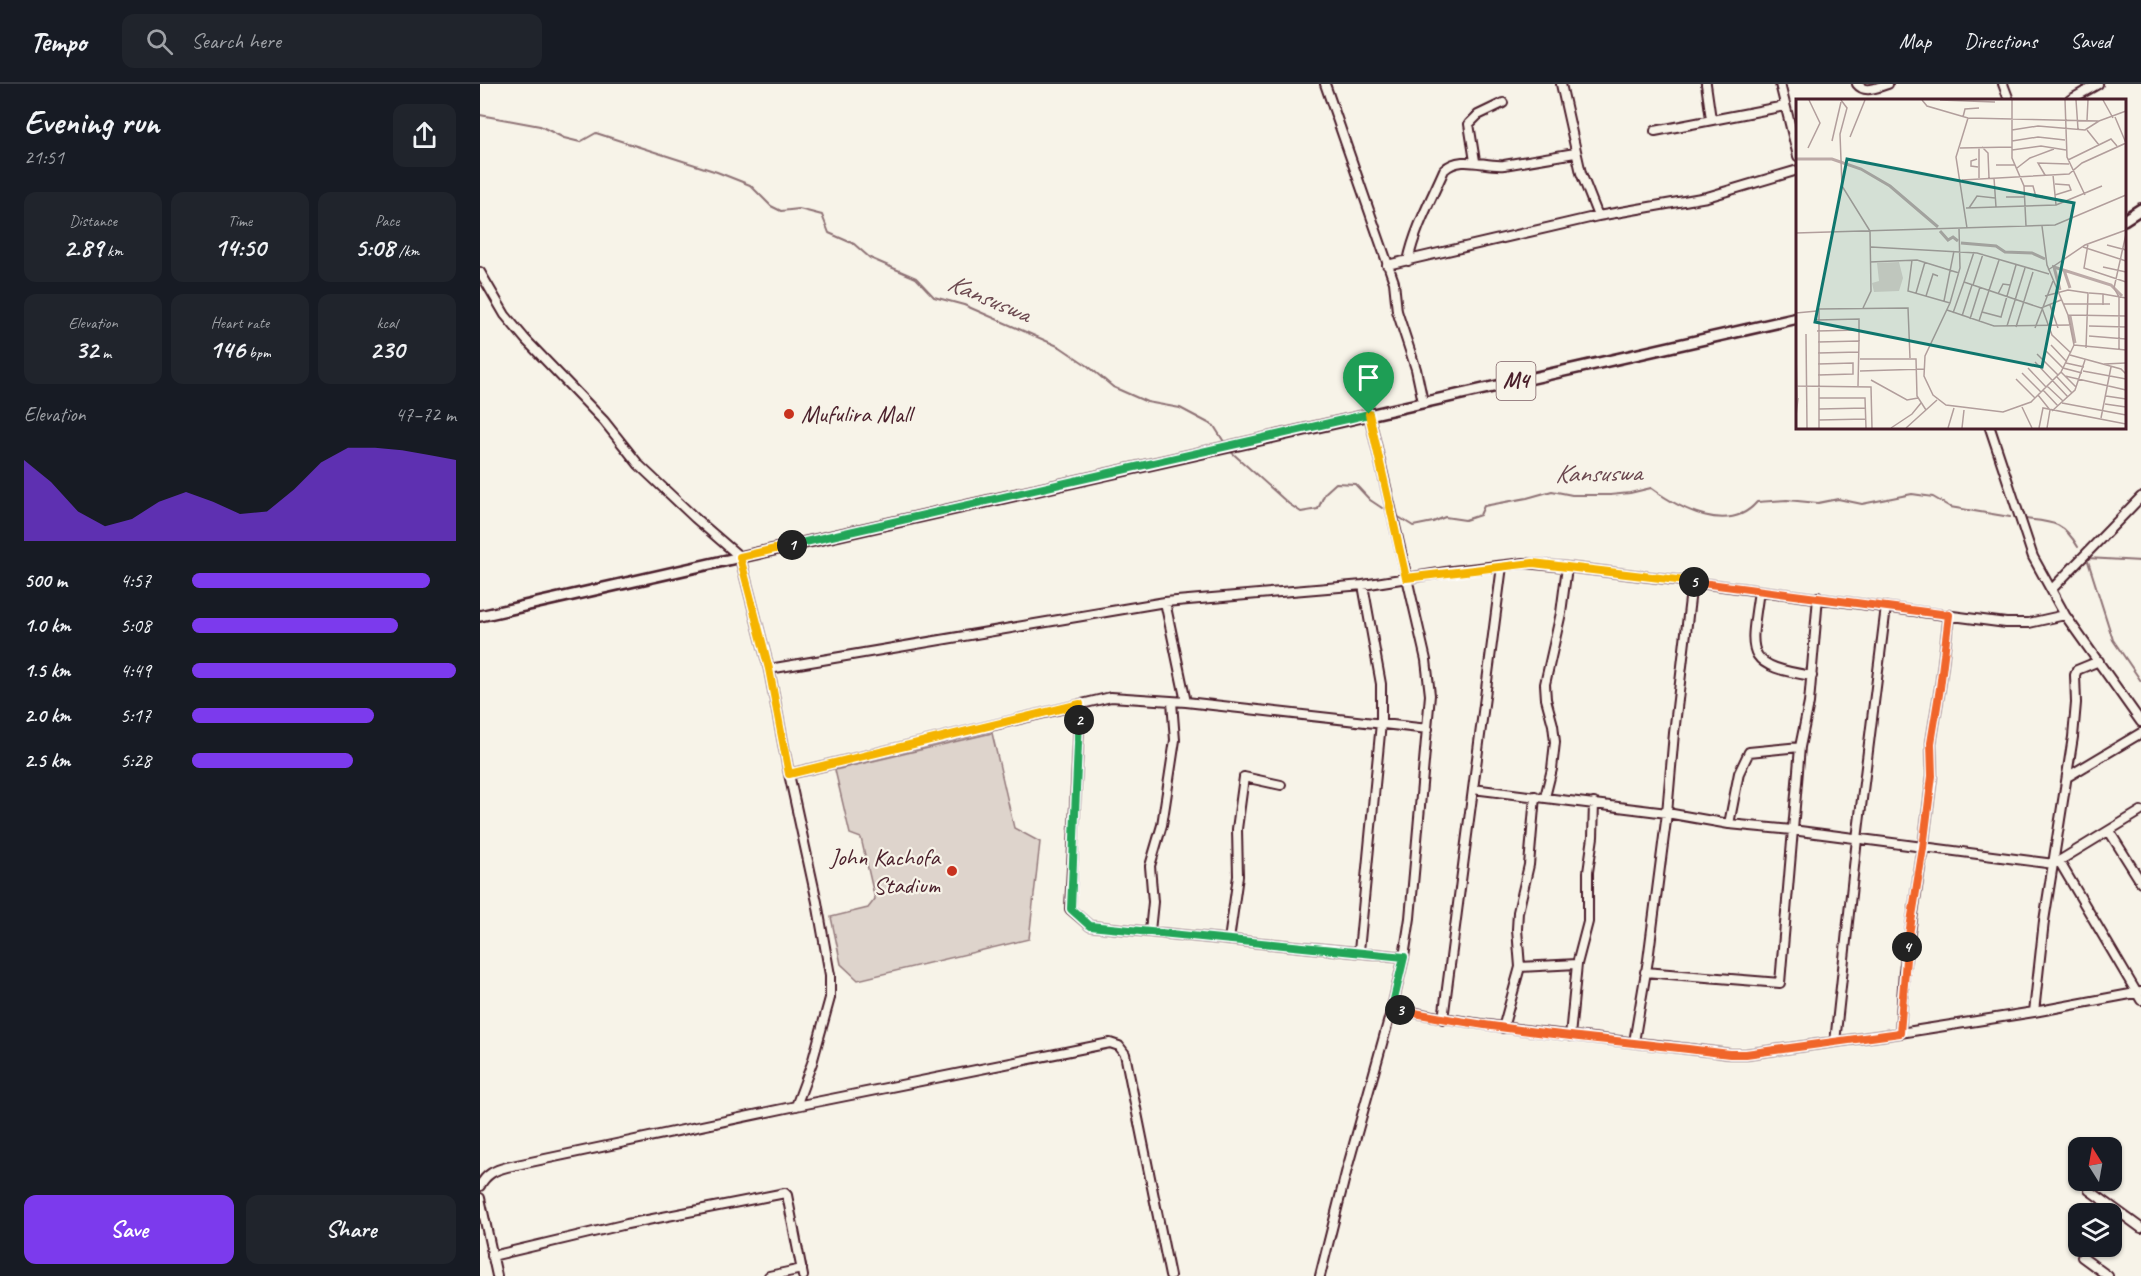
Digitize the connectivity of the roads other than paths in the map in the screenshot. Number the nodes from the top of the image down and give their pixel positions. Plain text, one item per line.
1 (1325, 84) edge
2 (1561, 84) edge
3 (1706, 84) edge
4 (1780, 84) edge
5 (1857, 84) edge
6 (1888, 84) edge
7 (2003, 84) edge
8 (2098, 84) edge
9 (2009, 99) edge
10 (2072, 99) edge
11 (1503, 103) dead end
12 (1785, 106) junction
13 (1711, 119) junction
14 (1655, 131) dead end
15 (1796, 152) edge
16 (1575, 153) junction
17 (1475, 162) junction
18 (1796, 170) edge
19 (2141, 209) edge
20 (1598, 216) junction
21 (2126, 219) edge
22 (1408, 261) junction
23 (1387, 265) junction
24 (480, 272) edge
25 (1796, 318) edge
26 (1423, 402) junction
27 (1369, 414) junction
28 (1990, 429) edge
29 (2141, 497) edge
30 (740, 557) junction
31 (1502, 566) junction
32 (1568, 567) junction
33 (1406, 578) junction
34 (1692, 582) junction
35 (1363, 585) junction
36 (2051, 590) junction
37 (1759, 591) junction
38 (1818, 597) junction
39 (1165, 602) junction
40 (1886, 607) junction
41 (1949, 615) junction
42 (2065, 615) junction
43 (480, 616) edge
44 (2098, 660) junction
45 (769, 669) junction
46 (1812, 676) junction
47 (1172, 702) junction
48 (1186, 702) junction
49 (1080, 704) junction
50 (2141, 722) edge
51 (1381, 723) junction
52 (1428, 729) junction
53 (2141, 733) edge
54 (1800, 747) junction
55 (789, 774) junction
56 (2067, 777) junction
57 (1281, 785) dead end
58 (1473, 789) junction
59 (1535, 796) junction
60 (1545, 797) junction
61 (1594, 803) junction
62 (2141, 811) edge
63 (1667, 813) junction
64 (1729, 824) junction
65 (1792, 830) junction
66 (2109, 831) junction
67 (1857, 839) junction
68 (1923, 848) junction
69 (2056, 862) junction
70 (2141, 882) edge
71 (1150, 931) junction
72 (1229, 940) junction
73 (1359, 951) junction
74 (1404, 957) junction
75 (1578, 964) junction
76 (1520, 967) junction
77 (1646, 972) junction
78 (2140, 995) edge
79 (1392, 1008) junction
80 (2034, 1012) junction
81 (1443, 1019) junction
82 (1503, 1028) junction
83 (1900, 1033) junction
84 (1570, 1036) junction
85 (1634, 1041) junction
86 (1835, 1041) junction
87 (796, 1106) junction
88 (480, 1186) edge
89 (2090, 1191) edge
90 (480, 1198) edge
91 (2141, 1228) edge
92 (492, 1256) junction
93 (2082, 1257) dead end
94 (803, 1273) edge
95 (497, 1276) edge
96 (770, 1276) edge
97 (1170, 1276) edge
98 (1320, 1276) edge
99 (2108, 1276) edge

1 - 23 street
2 - 16 street
3 - 13 street
4 - 12 street
5 - 6 street
7 - 9 street
8 - 10 street
11 - 17 street
12 - 13 street
12 - 15 street
13 - 14 street
16 - 17 street
16 - 20 street
17 - 22 street
18 - 20 street
19 - 21 main road
20 - 22 street
22 - 23 street
23 - 26 street
24 - 30 street
25 - 26 main road, M4
26 - 27 main road, M4
27 - 30 main road, M4
27 - 33 street
28 - 36 street
29 - 36 street
30 - 43 main road, M4
30 - 45 street
31 - 32 street
31 - 33 street
31 - 58 street
32 - 34 street
32 - 60 street
33 - 35 street
33 - 52 street
34 - 37 street
34 - 63 street
35 - 39 street
35 - 51 street
36 - 42 street
37 - 38 street
37 - 46 street
38 - 40 street
38 - 46 street
39 - 45 street
39 - 48 street
40 - 41 street
40 - 67 street
41 - 42 street
41 - 68 street
42 - 44 street
44 - 50 street
44 - 56 street
45 - 55 street
46 - 54 street
47 - 48 street
47 - 49 street
47 - 71 street
48 - 51 street
49 - 55 street
49 - 71 street
51 - 52 street
51 - 73 street
52 - 74 street
53 - 56 street
54 - 64 street
54 - 65 street
55 - 87 street
56 - 69 street
57 - 72 street
58 - 59 street
58 - 81 street
59 - 60 street
59 - 76 street
60 - 61 street
61 - 63 street
61 - 75 street
62 - 66 street
63 - 64 street
63 - 77 street
64 - 65 street
65 - 67 street
65 - 77 street
66 - 69 street
66 - 70 street
67 - 68 street
67 - 86 street
68 - 69 street
68 - 83 street
69 - 78 street
69 - 80 street
71 - 72 street
72 - 73 street
73 - 74 street
74 - 79 street
75 - 76 street
75 - 84 street
76 - 82 street
77 - 85 street
78 - 80 street
79 - 81 street
79 - 98 street
80 - 83 street
81 - 82 street
82 - 84 street
83 - 86 street
84 - 85 street
85 - 86 street
87 - 88 street
87 - 97 street
89 - 91 street
90 - 92 street
92 - 94 street
92 - 95 street
93 - 99 street
94 - 96 street

